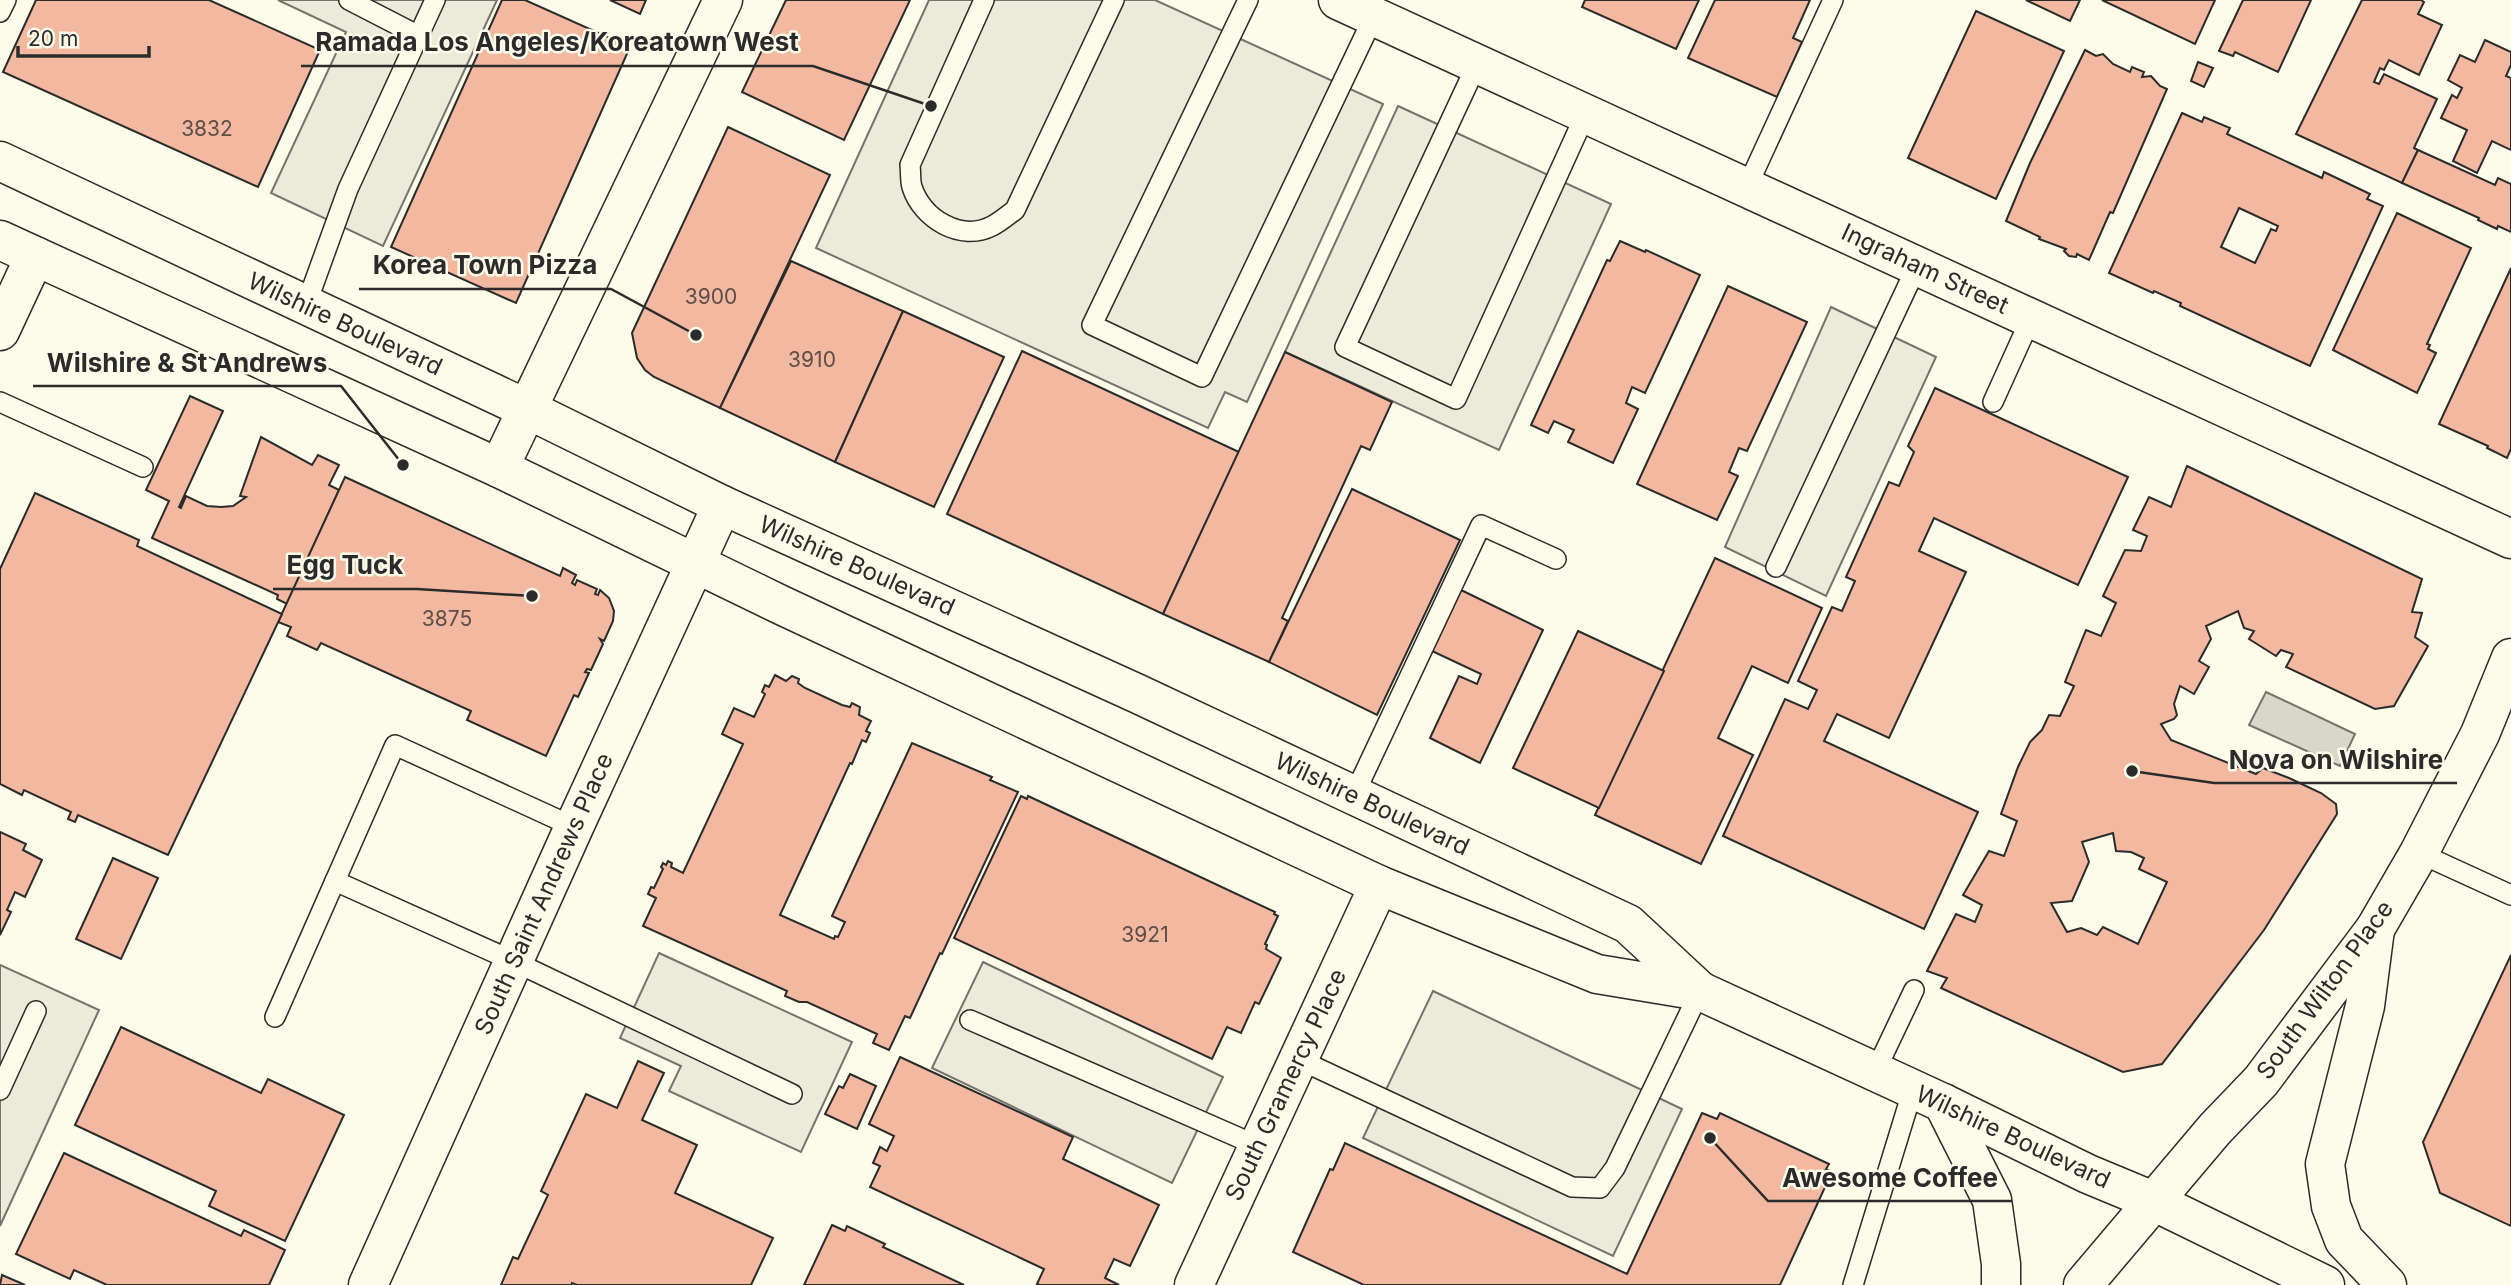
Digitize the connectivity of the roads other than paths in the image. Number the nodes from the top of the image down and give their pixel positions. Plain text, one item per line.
1 (6, 0) edge
2 (349, 0) edge
3 (435, 0) edge
4 (723, 0) edge
5 (984, 0) edge
6 (1114, 0) edge
7 (1248, 0) edge
8 (1338, 0) edge
9 (1833, 0) edge
10 (0, 12) edge
11 (1374, 16) junction
12 (419, 36) junction
13 (1477, 64) junction
14 (1586, 113) junction
15 (0, 161) edge
16 (1747, 187) junction
17 (0, 240) edge
18 (35, 256) junction
19 (1917, 266) junction
20 (306, 305) junction
21 (2031, 318) junction
22 (0, 331) edge
23 (0, 401) edge
24 (1993, 402) dead end
25 (527, 409) junction
26 (142, 467) dead end
27 (499, 468) junction
28 (722, 505) junction
29 (2511, 539) edge
30 (1556, 559) dead end
31 (695, 565) junction
32 (1776, 567) dead end
33 (2511, 659) edge
34 (1354, 795) junction
35 (574, 827) junction
36 (2419, 853) junction
37 (335, 881) junction
38 (1379, 885) junction
39 (2511, 895) edge
40 (2375, 929) junction
41 (513, 961) junction
42 (1914, 990) dead end
43 (1700, 991) junction
44 (36, 1011) dead end
45 (275, 1017) dead end
46 (970, 1020) dead end
47 (1298, 1059) junction
48 (1875, 1072) junction
49 (0, 1090) edge
50 (792, 1094) dead end
51 (1928, 1096) junction
52 (1258, 1146) junction
53 (2154, 1201) junction
54 (368, 1285) edge
55 (1194, 1285) edge
56 (1853, 1285) edge
57 (2001, 1285) edge
58 (2083, 1285) edge
59 (2325, 1285) edge
60 (2386, 1285) edge

1 - 10 lane
2 - 12 lane
3 - 12 lane
4 - 25 main road
5 - 6 lane
7 - 11 lane
8 - 11 main road, Ingraham Street
9 - 16 lane
11 - 13 main road, Ingraham Street
12 - 20 lane
13 - 14 main road, Ingraham Street
13 - 14 lane
14 - 16 main road, Ingraham Street
15 - 20 main road, Wilshire Boulevard
16 - 19 main road, Ingraham Street
17 - 18 main road, Wilshire Boulevard
18 - 22 main road
18 - 27 main road, Wilshire Boulevard
19 - 21 main road, Ingraham Street
19 - 32 lane
20 - 25 main road, Wilshire Boulevard
21 - 24 lane
21 - 29 main road, Ingraham Street
23 - 26 lane
25 - 27 main road
25 - 28 main road, Wilshire Boulevard
27 - 31 main road, Wilshire Boulevard
28 - 31 main road, South Saint Andrews Place
28 - 34 main road, Wilshire Boulevard
30 - 34 lane
31 - 35 main road, South Saint Andrews Place
31 - 38 main road, Wilshire Boulevard
33 - 36 main road, South Wilton Place
34 - 43 main road, Wilshire Boulevard
35 - 37 lane
35 - 41 main road, South Saint Andrews Place
36 - 39 lane
36 - 40 main road, South Wilton Place
37 - 41 lane
37 - 45 lane
38 - 43 main road, Wilshire Boulevard
38 - 47 main road, South Gramercy Place
40 - 53 main road, South Wilton Place
40 - 60 main road
41 - 50 lane
41 - 54 main road, South Saint Andrews Place
42 - 48 lane
43 - 47 lane
43 - 48 main road, Wilshire Boulevard
44 - 49 lane
46 - 52 lane
47 - 52 main road, South Gramercy Place
48 - 51 main road, Wilshire Boulevard
51 - 53 main road, Wilshire Boulevard
51 - 56 lane
51 - 57 main road
52 - 55 main road, South Gramercy Place
53 - 58 main road, South Wilton Place
53 - 59 main road, Wilshire Boulevard

